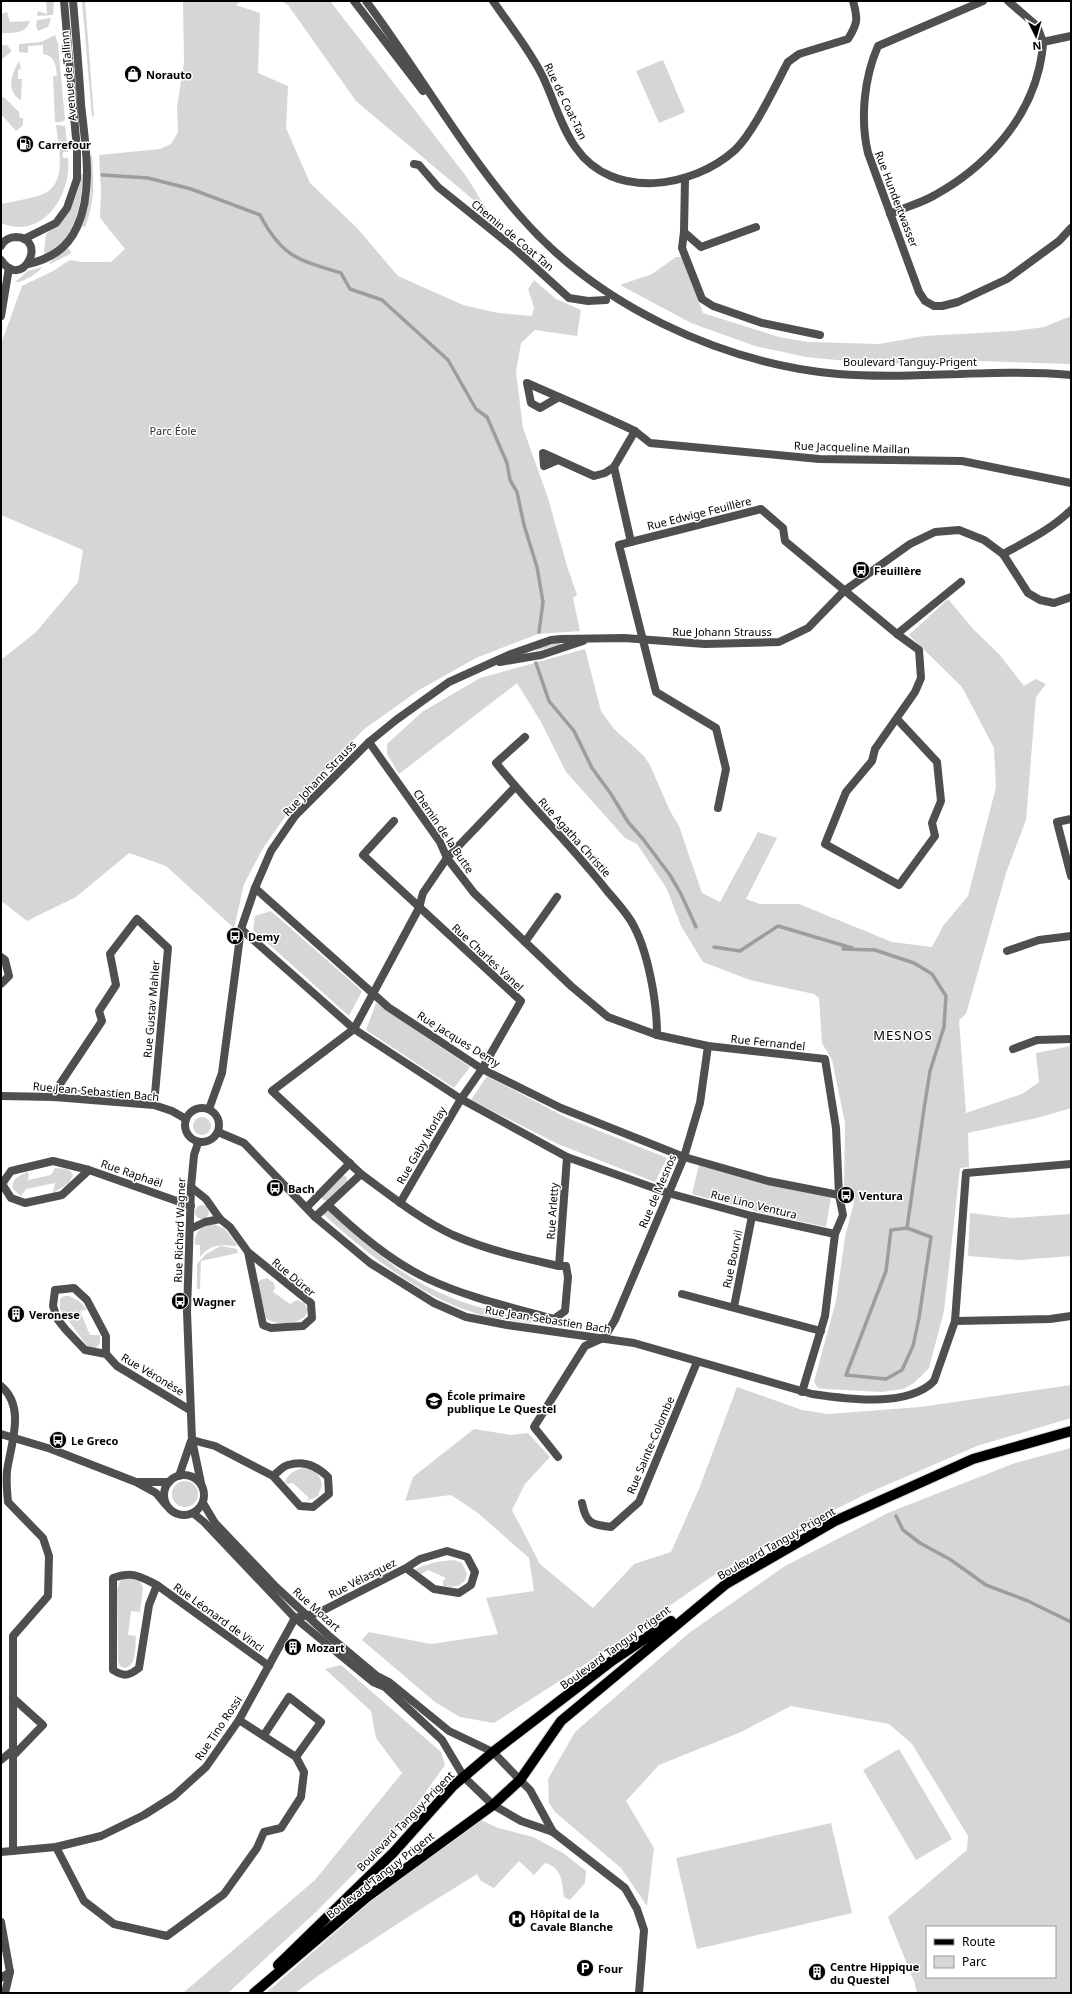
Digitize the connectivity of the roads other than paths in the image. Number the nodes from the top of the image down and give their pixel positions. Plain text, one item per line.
1 (64, 1) edge
2 (73, 1) edge
3 (354, 1) edge
4 (366, 1) edge
5 (493, 1) edge
6 (852, 1) edge
7 (982, 1) edge
8 (1008, 1) edge
9 (1071, 36) edge
10 (1043, 42) junction
11 (454, 129) junction
12 (414, 164) dead end
13 (685, 178) junction
14 (890, 214) junction
15 (756, 227) dead end
16 (1071, 228) edge
17 (684, 232) junction
18 (24, 239) junction
19 (1, 246) edge
20 (1, 260) edge
21 (28, 264) junction
22 (9, 268) junction
23 (615, 297) junction
24 (1, 316) edge
25 (820, 335) dead end
26 (1071, 375) edge
27 (559, 397) dead end
28 (635, 431) junction
29 (558, 460) dead end
30 (614, 467) junction
31 (1071, 483) edge
32 (1071, 510) edge
33 (631, 542) junction
34 (1003, 554) junction
35 (961, 582) dead end
36 (844, 591) junction
37 (1071, 597) edge
38 (897, 634) junction
39 (644, 641) junction
40 (897, 719) junction
41 (525, 737) dead end
42 (369, 742) junction
43 (515, 787) junction
44 (718, 808) dead end
45 (1071, 819) edge
46 (394, 821) dead end
47 (447, 858) junction
48 (1071, 876) edge
49 (254, 888) junction
50 (557, 897) dead end
51 (419, 908) junction
52 (242, 929) junction
53 (1071, 936) edge
54 (525, 942) junction
55 (1007, 951) dead end
56 (1, 957) edge
57 (1, 984) edge
58 (373, 994) junction
59 (354, 1029) junction
60 (657, 1035) junction
61 (1071, 1039) edge
62 (708, 1046) junction
63 (1013, 1049) dead end
64 (482, 1069) junction
65 (1, 1096) edge
66 (54, 1097) junction
67 (461, 1099) junction
68 (154, 1104) junction
69 (209, 1109) junction
70 (186, 1119) junction
71 (218, 1132) junction
72 (198, 1143) junction
73 (567, 1157) junction
74 (684, 1157) junction
75 (350, 1163) junction
76 (1071, 1164) edge
77 (89, 1170) junction
78 (361, 1174) junction
79 (191, 1187) junction
80 (668, 1193) junction
81 (839, 1195) junction
82 (400, 1202) junction
83 (328, 1205) junction
84 (191, 1206) junction
85 (307, 1207) junction
86 (752, 1216) junction
87 (315, 1217) junction
88 (220, 1219) junction
89 (190, 1229) junction
90 (835, 1234) junction
91 (248, 1252) junction
92 (559, 1266) junction
93 (682, 1294) dead end
94 (734, 1307) junction
95 (1071, 1316) edge
96 (955, 1321) junction
97 (821, 1331) junction
98 (604, 1338) junction
99 (106, 1354) junction
100 (697, 1362) junction
101 (1, 1386) edge
102 (802, 1392) junction
103 (190, 1410) junction
104 (1071, 1431) edge
105 (1, 1434) edge
106 (14, 1438) junction
107 (192, 1440) junction
108 (558, 1457) dead end
109 (179, 1476) junction
110 (273, 1476) junction
111 (136, 1482) junction
112 (169, 1482) junction
113 (201, 1483) junction
114 (4, 1502) edge
115 (203, 1503) junction
116 (582, 1503) dead end
117 (166, 1505) junction
118 (193, 1514) junction
119 (406, 1568) junction
120 (726, 1584) junction
121 (157, 1585) junction
122 (307, 1616) junction
123 (295, 1618) junction
124 (269, 1666) junction
125 (13, 1698) junction
126 (239, 1720) junction
127 (264, 1735) junction
128 (493, 1752) junction
129 (13, 1753) junction
130 (296, 1757) junction
131 (1, 1760) edge
132 (464, 1777) junction
133 (520, 1780) junction
134 (493, 1805) junction
135 (553, 1832) junction
136 (56, 1847) junction
137 (13, 1851) junction
138 (1, 1852) edge
139 (1, 1922) edge
140 (10, 1972) junction
141 (1, 1978) edge
142 (6, 1993) edge
143 (250, 1993) edge
144 (254, 1993) edge
145 (639, 1993) edge

1 - 18 street, Avenue de Tallinn
2 - 21 street, Avenue de Tallinn
3 - 11 street, Boulevard Tanguy-Prigent
4 - 11 street, Boulevard Tanguy-Prigent
5 - 13 street, Rue de Coat-Tan
6 - 13 street, Rue de Coat-Tan
7 - 14 street, Rue Hundertwasser
8 - 10 street
9 - 10 street
10 - 14 street
11 - 23 street, Boulevard Tanguy-Prigent
12 - 23 street, Chemin de Coat Tan
13 - 17 street
14 - 16 street, Rue Hundertwasser
15 - 17 street
17 - 25 street
18 - 19 street
18 - 21 street
20 - 22 street
21 - 22 street, Avenue de Tallinn
22 - 24 street
23 - 26 street, Boulevard Tanguy-Prigent
27 - 28 street, Rue Jacqueline Maillan
28 - 30 street
28 - 31 street, Rue Jacqueline Maillan
29 - 30 street
30 - 33 street
32 - 34 street
33 - 36 street, Rue Edwige Feuillère
33 - 39 street, Rue Edwige Feuillère
34 - 36 street, Rue Johann Strauss
34 - 37 street
35 - 38 street
36 - 38 street
36 - 39 street, Rue Johann Strauss
38 - 40 street
39 - 42 street, Rue Johann Strauss
39 - 44 street
40 - 40 street
41 - 43 street, Rue Agatha Christie
42 - 47 street, Chemin de la Butte
42 - 49 street, Rue Johann Strauss
43 - 47 street
43 - 60 street, Rue Agatha Christie
45 - 48 street
46 - 51 street, Rue Charles Vanel
47 - 51 street
47 - 54 street, Chemin de la Butte
49 - 52 street, Rue Johann Strauss
49 - 58 street, Rue Jacques Demy
50 - 54 street
51 - 58 street
51 - 64 street, Rue Charles Vanel
52 - 59 street
52 - 69 street, Rue Johann Strauss
53 - 55 street
54 - 60 street, Chemin de la Butte
56 - 57 street
58 - 59 street
58 - 64 street, Rue Jacques Demy
59 - 67 street
59 - 75 street
60 - 62 street, Chemin de la Butte
61 - 63 street
62 - 74 street, Rue de Mesnos
62 - 81 street, Rue Fernandel
64 - 67 street, Rue Gaby Morlay
64 - 74 street, Rue Jacques Demy
65 - 66 street, Rue Jean-Sebastien Bach
66 - 68 street, Rue Jean-Sebastien Bach
66 - 68 street, Rue Gustav Mahler
67 - 73 street
67 - 82 street, Rue Gaby Morlay
68 - 70 street, Rue Jean-Sebastien Bach
69 - 70 street
69 - 71 street
70 - 72 street
71 - 72 street
71 - 85 street, Rue Jean-Sebastien Bach
72 - 79 street, Rue Richard Wagner
73 - 80 street
73 - 92 street, Rue Arletty
74 - 80 street, Rue de Mesnos
74 - 81 street
75 - 78 street
75 - 85 street
76 - 96 street
77 - 77 street, Rue Raphaël
77 - 84 street, Rue Raphaël
78 - 82 street
78 - 83 street
79 - 84 street, Rue Richard Wagner
79 - 88 street, Rue Dürer
80 - 86 street, Rue Lino Ventura
80 - 98 street, Rue de Mesnos
81 - 90 street
82 - 92 street
83 - 87 street
83 - 92 street
84 - 89 street, Rue Richard Wagner
85 - 87 street, Rue Jean-Sebastien Bach
86 - 90 street, Rue Lino Ventura
86 - 94 street, Rue Bourvil
87 - 98 street, Rue Jean-Sebastien Bach
88 - 89 street
88 - 91 street, Rue Dürer
89 - 103 street, Rue Richard Wagner
90 - 97 street
91 - 91 street, Rue Dürer
93 - 94 street, Rue Bourvil
94 - 97 street, Rue Bourvil
95 - 96 street
96 - 102 street, Rue Jean-Sebastien Bach
97 - 102 street
98 - 100 street, Rue Jean-Sebastien Bach
98 - 108 street
99 - 99 street, Rue Véronèse
99 - 103 street, Rue Véronèse
100 - 102 street, Rue Jean-Sebastien Bach
100 - 116 street, Rue Sainte-Colombe
101 - 106 street
103 - 107 street, Rue Richard Wagner
104 - 120 main road, Boulevard Tanguy-Prigent
105 - 106 street
106 - 111 street
106 - 114 street
107 - 109 street, Rue Richard Wagner
107 - 110 street
107 - 113 street, Rue Richard Wagner
109 - 112 street
109 - 113 street
110 - 110 street
111 - 112 street
111 - 117 street
112 - 117 street
113 - 115 street
114 - 125 street
115 - 118 street
115 - 122 street, Rue Mozart
117 - 118 street
118 - 123 street, Rue Mozart
119 - 119 street, Rue Vélasquez
119 - 122 street, Rue Vélasquez
120 - 128 main road, Boulevard Tanguy Prigent
120 - 133 main road, Boulevard Tanguy-Prigent
121 - 121 street, Rue Léonard de Vinci
121 - 124 street, Rue Léonard de Vinci
122 - 123 street
122 - 128 street, Rue Mozart
123 - 124 street, Rue Tino Rossi
123 - 132 street, Rue Mozart
124 - 126 street, Rue Tino Rossi
125 - 129 street
125 - 129 street
126 - 127 street
126 - 136 street, Rue Tino Rossi
127 - 130 street
127 - 130 street
128 - 132 main road, Boulevard Tanguy-Prigent
128 - 133 street
129 - 131 street
129 - 137 street
130 - 136 street
132 - 134 street
132 - 143 main road, Boulevard Tanguy-Prigent
133 - 134 main road, Boulevard Tanguy-Prigent
133 - 135 street
134 - 135 street
134 - 144 main road, Boulevard Tanguy Prigent
135 - 145 street
136 - 137 street, Rue Tino Rossi
137 - 138 street, Rue Tino Rossi
139 - 140 street
140 - 141 street
140 - 142 street

